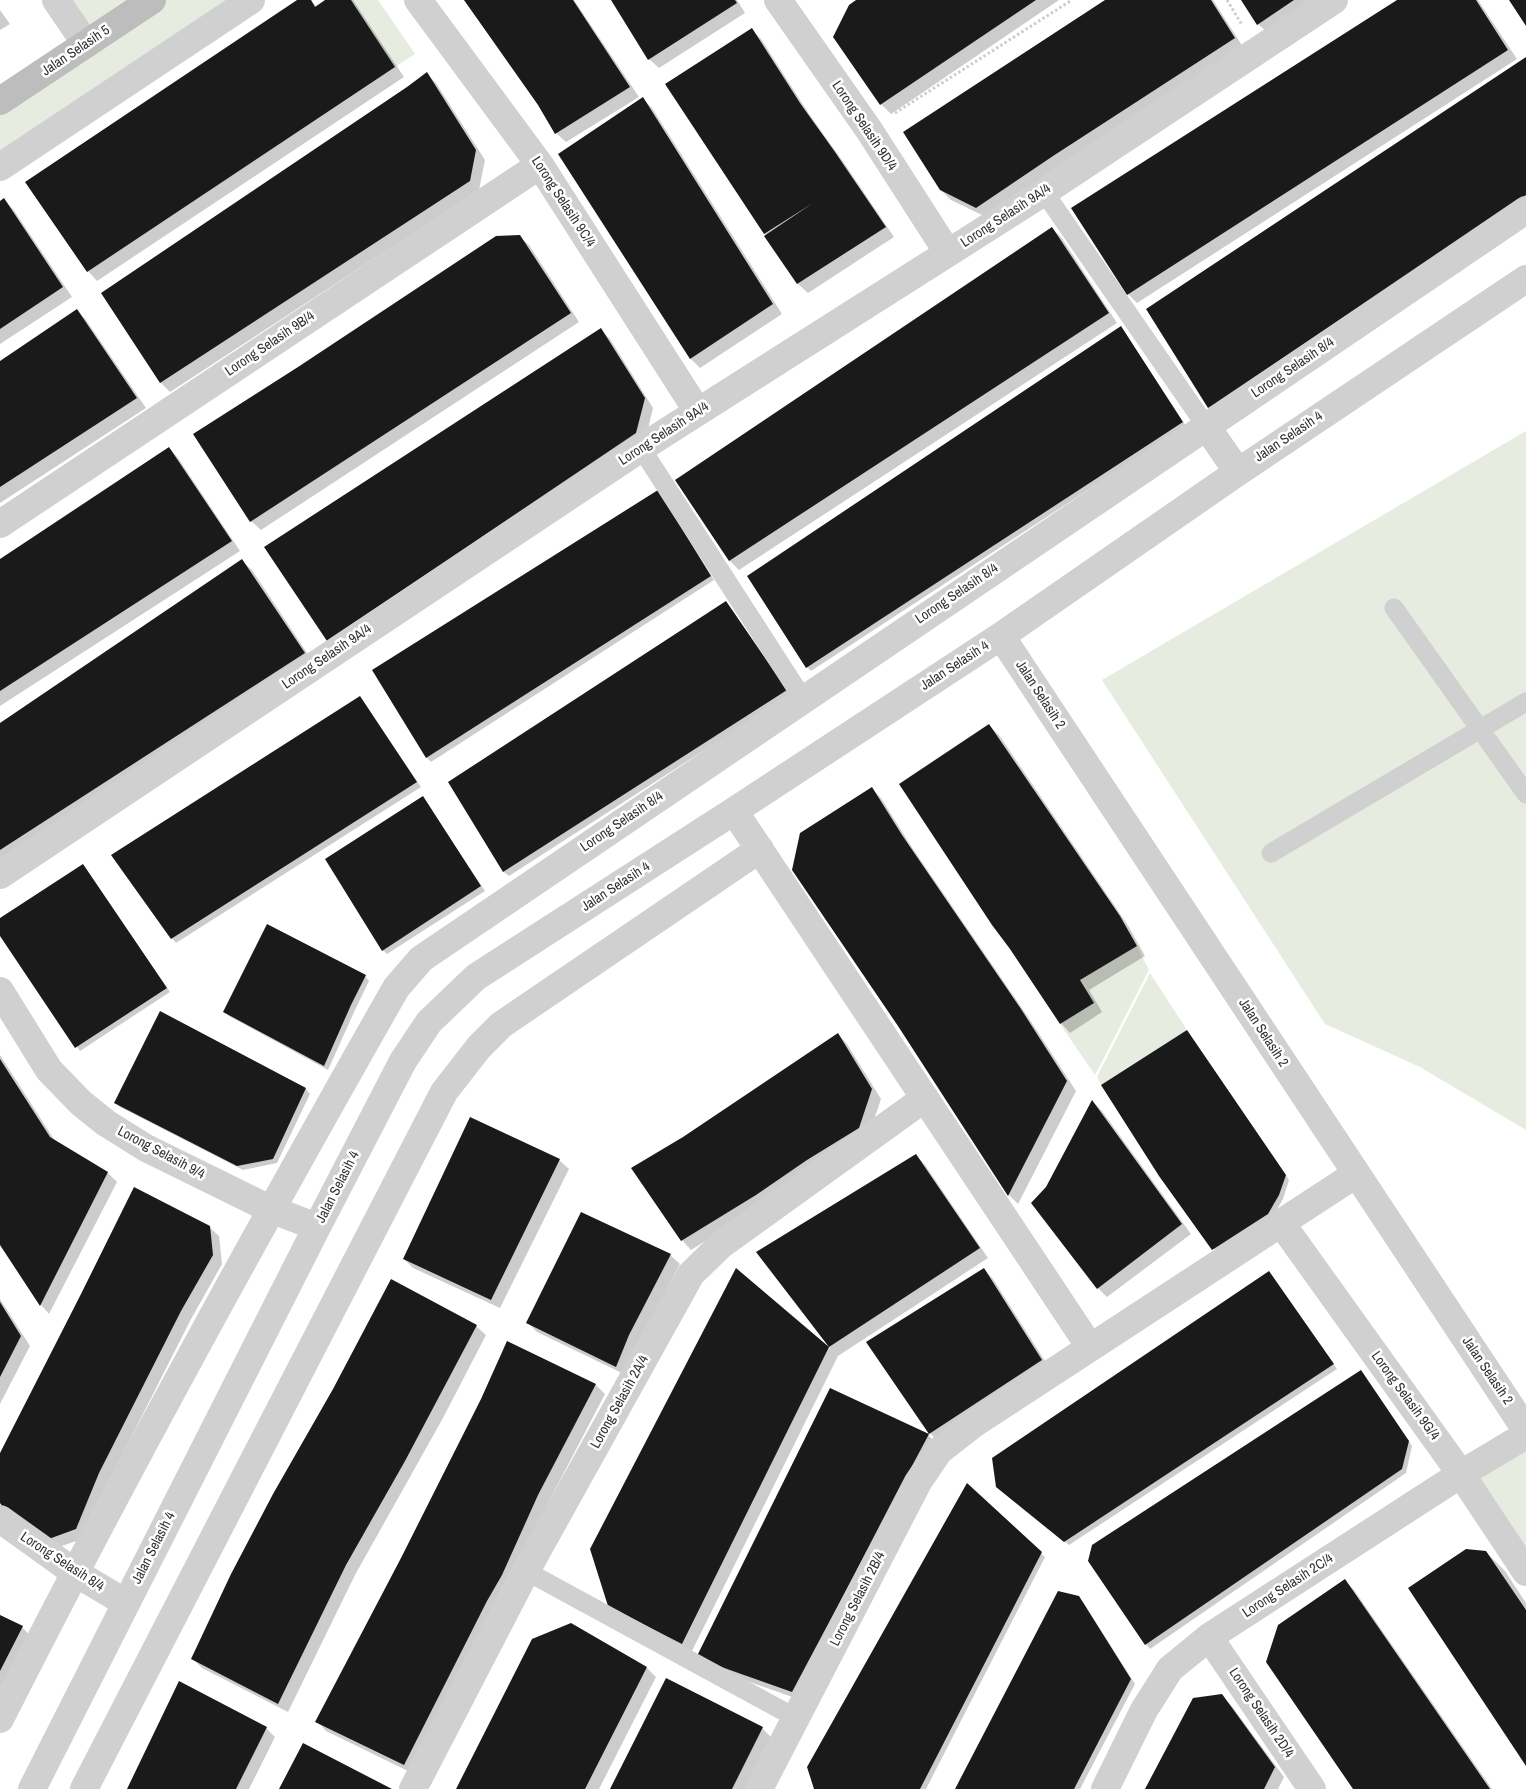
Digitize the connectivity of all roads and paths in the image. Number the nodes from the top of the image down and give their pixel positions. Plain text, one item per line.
1 (56, 0) edge
2 (152, 0) edge
3 (251, 0) edge
4 (418, 0) edge
5 (1072, 0) edge
6 (1334, 0) edge
7 (784, 2) edge
8 (86, 44) junction
9 (0, 101) edge
10 (869, 130) junction
11 (540, 165) junction
12 (0, 167) edge
13 (1044, 192) junction
14 (1526, 210) edge
15 (948, 253) junction
16 (1526, 280) edge
17 (698, 412) junction
18 (1206, 426) junction
19 (641, 448) junction
20 (1238, 472) junction
21 (0, 524) edge
22 (1394, 608) dead end
23 (1000, 636) junction
24 (803, 699) junction
25 (1526, 702) edge
26 (1480, 728) junction
27 (1526, 794) edge
28 (734, 811) junction
29 (760, 849) junction
30 (1271, 854) dead end
31 (0, 875) edge
32 (0, 991) edge
33 (925, 1098) junction
34 (1356, 1174) junction
35 (270, 1209) junction
36 (1281, 1223) junction
37 (317, 1227) junction
38 (1090, 1347) junction
39 (1526, 1430) edge
40 (1526, 1435) edge
41 (1461, 1474) junction
42 (0, 1519) edge
43 (526, 1571) junction
44 (74, 1572) junction
45 (1526, 1572) edge
46 (126, 1603) junction
47 (1209, 1637) junction
48 (796, 1718) junction
49 (0, 1719) edge
50 (32, 1789) edge
51 (84, 1789) edge
52 (414, 1789) edge
53 (759, 1789) edge
54 (1105, 1789) edge
55 (1312, 1789) edge

1 - 8 street
2 - 8 street, Jalan Selasih 5
3 - 12 street
4 - 11 street, Lorong Selasih 9C/4
5 - 10 path
6 - 13 street, Lorong Selasih 9A/4
7 - 10 street, Lorong Selasih 9D/4
8 - 9 street, Jalan Selasih 5
10 - 15 street, Lorong Selasih 9D/4
11 - 17 street, Lorong Selasih 9C/4
11 - 21 street, Lorong Selasih 9B/4
13 - 15 street, Lorong Selasih 9A/4
13 - 18 lane
14 - 18 street, Lorong Selasih 8/4
15 - 17 street, Lorong Selasih 9A/4
16 - 20 street, Jalan Selasih 4
17 - 19 street, Lorong Selasih 9A/4
18 - 20 street
18 - 24 street, Lorong Selasih 8/4
19 - 24 lane
19 - 31 street, Lorong Selasih 9A/4
20 - 23 street, Jalan Selasih 4
22 - 26 lane
23 - 28 street, Jalan Selasih 4
23 - 34 street, Jalan Selasih 2
24 - 35 street, Lorong Selasih 8/4
25 - 26 lane
26 - 27 lane
26 - 30 lane
28 - 29 street
28 - 37 street, Jalan Selasih 4
29 - 33 street
29 - 51 street
32 - 35 street, Lorong Selasih 9/4
33 - 38 street
33 - 43 street, Lorong Selasih 2A/4
34 - 36 street, Lorong Selasih 2B/4
34 - 39 street, Jalan Selasih 2
35 - 37 street, Lorong Selasih 9/4
35 - 44 street, Lorong Selasih 8/4
36 - 38 street, Lorong Selasih 2B/4
36 - 41 street, Lorong Selasih 9G/4
37 - 46 street, Jalan Selasih 4
38 - 48 street, Lorong Selasih 2B/4
40 - 41 street, Lorong Selasih 2C/4
41 - 45 street, Lorong Selasih 9G/4
41 - 47 street, Lorong Selasih 2C/4
42 - 44 street, Lorong Selasih 8/4
43 - 48 lane
43 - 52 street, Lorong Selasih 2A/4
44 - 46 street, Lorong Selasih 8/4
44 - 49 street, Lorong Selasih 8/4
46 - 50 street, Jalan Selasih 4
47 - 54 street, Lorong Selasih 2C/4
47 - 55 street, Lorong Selasih 2D/4
48 - 53 street, Lorong Selasih 2B/4

